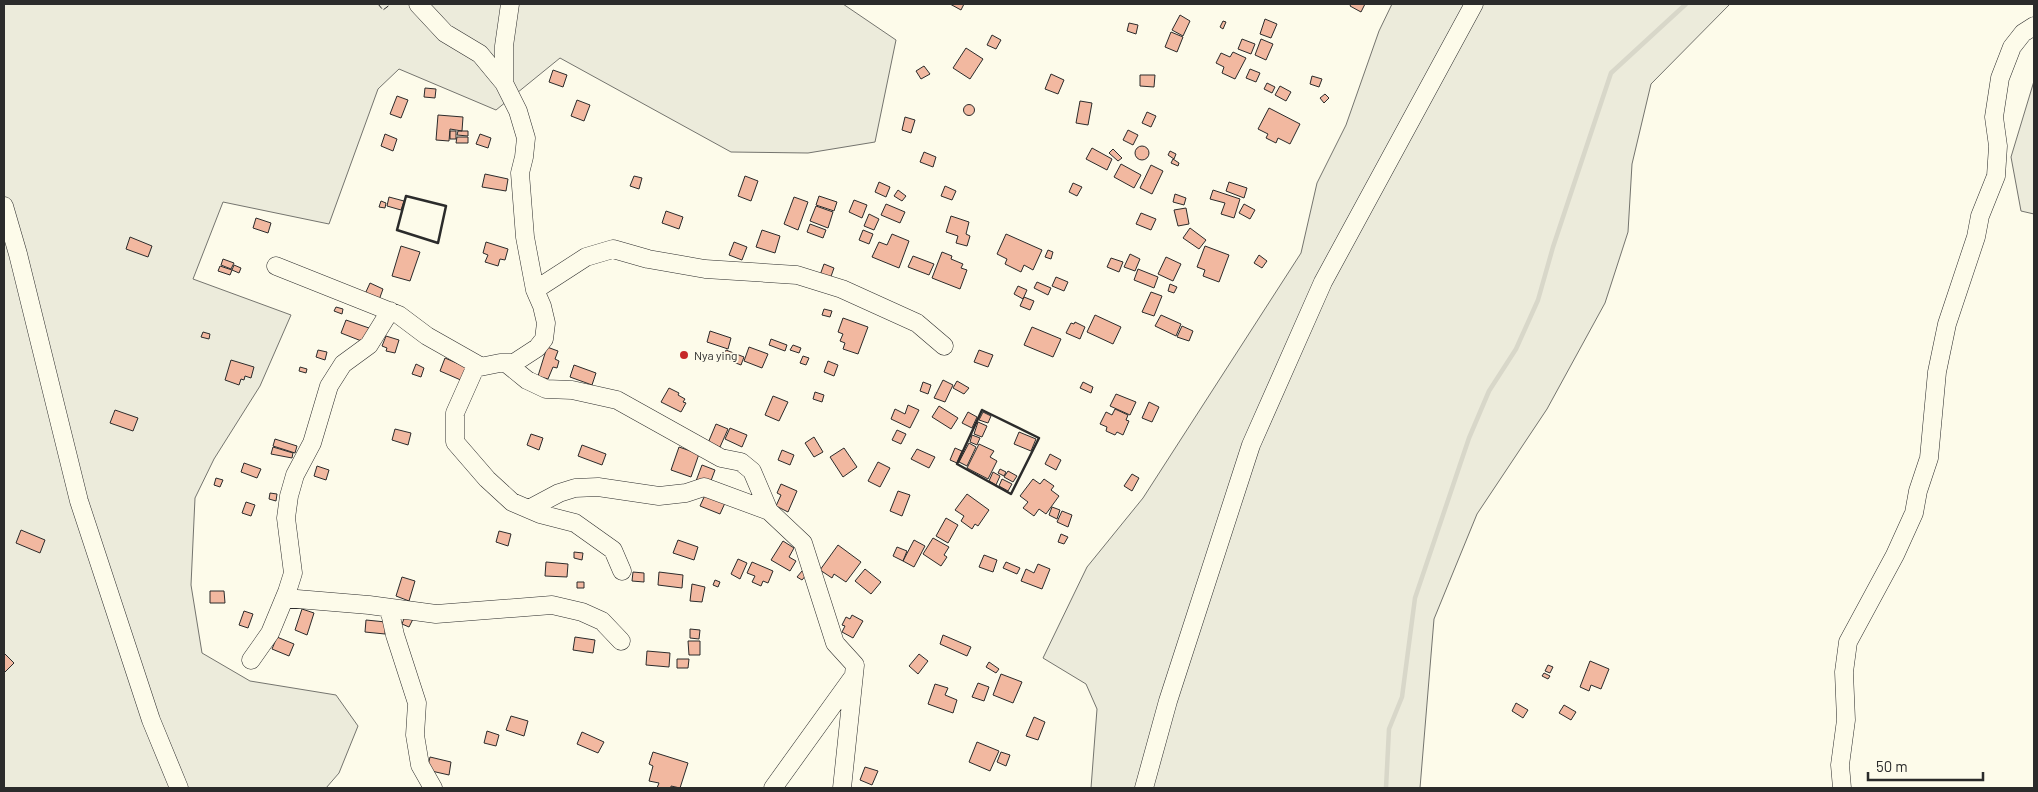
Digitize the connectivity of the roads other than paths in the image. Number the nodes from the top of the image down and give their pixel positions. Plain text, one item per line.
1 (418, 4) edge
2 (510, 4) edge
3 (1474, 4) edge
4 (2034, 26) edge
5 (504, 83) junction
6 (4, 206) edge
7 (276, 266) dead end
8 (535, 290) junction
9 (390, 311) junction
10 (944, 346) dead end
11 (506, 363) junction
12 (480, 366) junction
13 (528, 509) junction
14 (769, 511) junction
15 (622, 571) dead end
16 (284, 598) junction
17 (389, 608) junction
18 (621, 641) dead end
19 (251, 660) dead end
20 (853, 676) junction
21 (179, 788) edge
22 (433, 788) edge
23 (773, 788) edge
24 (842, 788) edge
25 (1144, 788) edge
26 (1842, 788) edge

1 - 5 street
2 - 5 street
3 - 25 street
4 - 26 street
5 - 8 street
6 - 21 street
7 - 9 street
8 - 10 street
8 - 11 street
9 - 12 street
9 - 16 street
11 - 12 street
11 - 14 street
12 - 13 street
13 - 14 street
13 - 15 street
14 - 20 street
16 - 17 street
16 - 19 street
17 - 18 street
17 - 22 street
20 - 23 street
20 - 24 street

